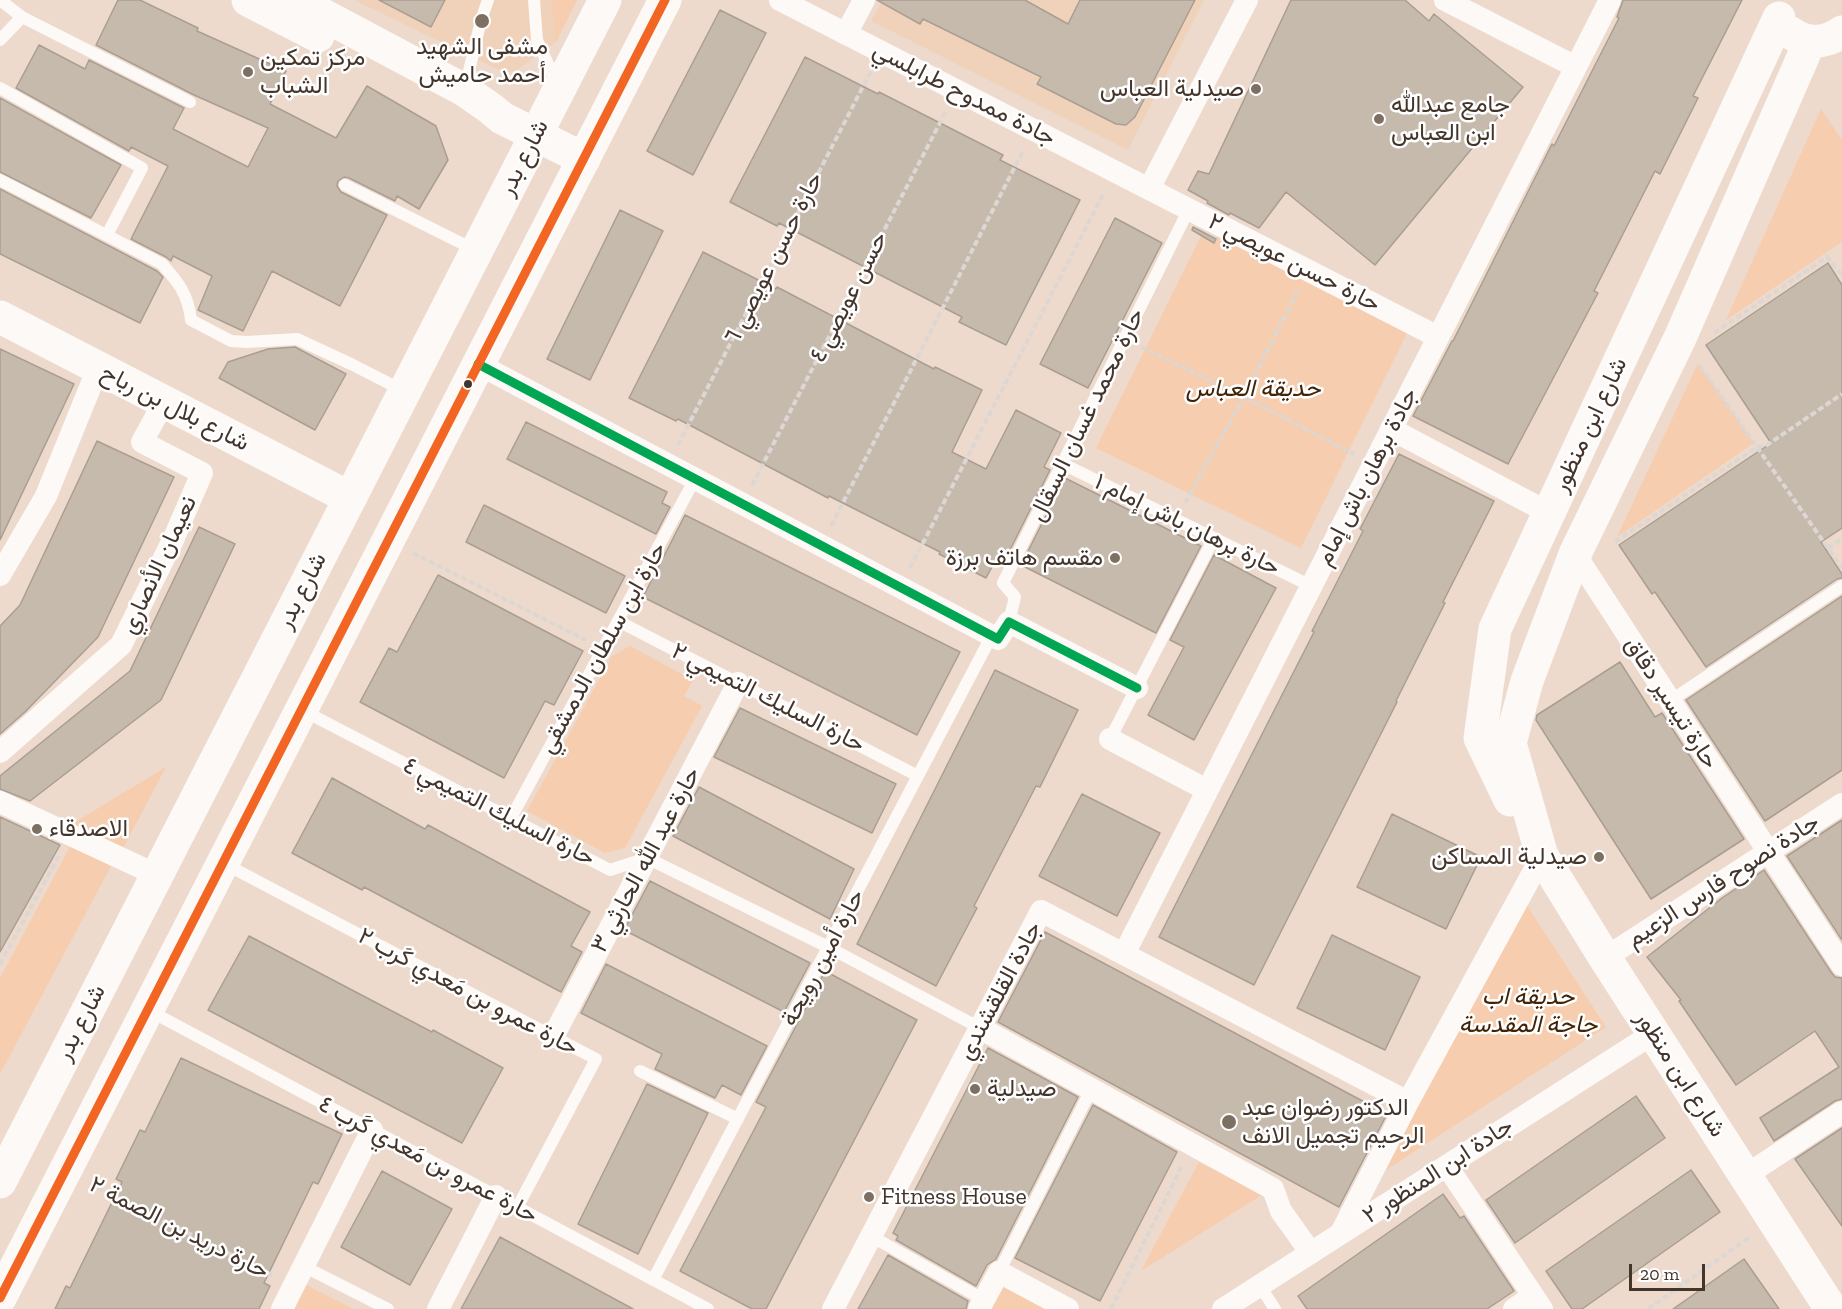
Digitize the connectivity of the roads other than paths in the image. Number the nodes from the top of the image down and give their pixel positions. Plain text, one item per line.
1 (0, 0) edge
2 (248, 0) edge
3 (295, 0) edge
4 (488, 0) edge
5 (534, 0) edge
6 (605, 0) edge
7 (665, 0) edge
8 (780, 0) edge
9 (864, 0) edge
10 (1247, 0) edge
11 (1445, 0) edge
12 (1610, 0) edge
13 (1778, 9) edge
14 (22, 17) junction
15 (1842, 32) edge
16 (846, 34) junction
17 (0, 40) edge
18 (1810, 41) junction
19 (1576, 67) junction
20 (0, 88) edge
21 (464, 90) junction
22 (559, 90) junction
23 (190, 102) dead end
24 (502, 118) junction
25 (536, 135) junction
26 (584, 159) junction
27 (0, 180) edge
28 (345, 184) dead end
29 (1149, 189) junction
30 (1189, 209) junction
31 (107, 235) junction
32 (477, 251) junction
33 (0, 317) edge
34 (1438, 337) junction
35 (478, 364) junction
36 (98, 368) junction
37 (405, 392) junction
38 (164, 402) junction
39 (1391, 429) junction
40 (1063, 464) junction
41 (695, 479) junction
42 (350, 498) junction
43 (1549, 513) junction
44 (1214, 538) junction
45 (1578, 559) junction
46 (0, 575) edge
47 (1311, 586) junction
48 (1842, 586) edge
49 (618, 621) junction
50 (1001, 628) junction
51 (738, 683) junction
52 (1137, 688) junction
53 (1670, 701) junction
54 (301, 710) junction
55 (1110, 739) joint
56 (0, 752) edge
57 (918, 776) junction
58 (1207, 790) junction
59 (0, 802) edge
60 (1842, 804) edge
61 (511, 818) junction
62 (1539, 846) junction
63 (1768, 852) junction
64 (647, 858) junction
65 (223, 863) junction
66 (157, 875) junction
67 (828, 947) junction
68 (1124, 954) junction
69 (1605, 958) junction
70 (1842, 965) edge
71 (147, 1010) junction
72 (980, 1028) junction
73 (1654, 1033) junction
74 (553, 1036) junction
75 (640, 1071) dead end
76 (1092, 1088) junction
77 (1408, 1102) junction
78 (1842, 1112) edge
79 (738, 1119) junction
80 (372, 1130) junction
81 (1448, 1166) junction
82 (1746, 1176) junction
83 (0, 1182) edge
84 (496, 1196) junction
85 (518, 1208) junction
86 (1341, 1233) junction
87 (871, 1236) junction
88 (1311, 1253) junction
89 (999, 1272) junction
90 (298, 1276) junction
91 (653, 1280) junction
92 (1260, 1286) junction
93 (0, 1298) edge
94 (1538, 1302) edge
95 (981, 1304) edge
96 (282, 1309) edge
97 (388, 1309) edge
98 (438, 1309) edge
99 (708, 1309) edge
100 (833, 1309) edge
101 (1068, 1309) edge
102 (1223, 1309) edge
103 (1275, 1309) edge
104 (1514, 1309) edge
105 (1832, 1309) edge

1 - 14 lane
2 - 24 main road
3 - 21 main road
4 - 21 lane
5 - 22 lane
6 - 22 main road, شارع بدر
7 - 26 main road
8 - 16 street, جادة ممدوح طرابلسي
9 - 16 street
10 - 29 street
11 - 19 street
12 - 19 street, جادة برهان باش إمام
13 - 18 main road
13 - 43 main road, شارع ابن منظور
14 - 17 lane
14 - 23 lane
15 - 18 main road
16 - 29 street, جادة ممدوح طرابلسي
18 - 45 main road, شارع ابن منظور
19 - 34 street, جادة برهان باش إمام
20 - 31 lane
21 - 24 main road
22 - 25 main road, شارع بدر
24 - 25 main road
25 - 26 main road
25 - 32 main road, شارع بدر
26 - 35 main road
27 - 31 lane
28 - 32 lane
29 - 30 street, حارة حسن عويصي ٢
30 - 34 street, حارة حسن عويصي ٢
30 - 40 lane, حارة محمد غسان السقال
31 - 37 lane
32 - 37 main road, شارع بدر
33 - 36 main road, شارع بلال بن رباح
34 - 39 street, جادة برهان باش إمام
35 - 41 street
35 - 54 main road
36 - 38 main road, شارع بلال بن رباح
36 - 46 street
37 - 42 main road, شارع بدر
38 - 42 main road, شارع بلال بن رباح
38 - 56 street, نعيمان الأنصاري
39 - 43 street
39 - 47 street, جادة برهان باش إمام
40 - 44 lane, حارة برهان باش إمام ١
40 - 50 lane, حارة محمد غسان السقال
41 - 49 lane, حارة ابن سلطان الدمشقي
41 - 50 street
42 - 66 main road, شارع بدر
43 - 62 main road, شارع ابن منظور
44 - 47 lane, حارة برهان باش إمام ١
44 - 52 lane
45 - 53 street, حارة تيسير دقاق
45 - 62 main road, شارع ابن منظور
47 - 58 street, جادة برهان باش إمام
48 - 53 lane
49 - 51 lane, حارة السليك التميمي ٢
49 - 61 lane, حارة ابن سلطان الدمشقي
50 - 52 street
50 - 57 lane, حارة أمين رويحة
51 - 57 lane, حارة السليك التميمي ٢
51 - 64 street, حارة عبد الله الحارثي ٣
52 - 55 lane
53 - 63 street, حارة تيسير دقاق
54 - 61 lane, حارة السليك التميمي ٤
54 - 65 main road
55 - 58 street
57 - 67 lane, حارة أمين رويحة
58 - 68 street, جادة برهان باش إمام
59 - 66 street
60 - 63 street, جادة نصوح فارس الزعيم
61 - 64 lane, حارة السليك التميمي ٤
62 - 69 main road, شارع ابن منظور
62 - 77 street
63 - 69 street, جادة نصوح فارس الزعيم
63 - 70 street, حارة تيسير دقاق
64 - 67 lane
64 - 74 street, حارة عبد الله الحارثي ٣
65 - 71 main road
65 - 74 lane, حارة عمرو بن مَعدي كَرب ٢
66 - 83 main road, شارع بدر
67 - 72 lane
67 - 79 lane, حارة أمين رويحة
68 - 72 street, جادة القلقشندي
68 - 77 street, جادة القلقشندي
69 - 73 main road, شارع ابن منظور
71 - 80 lane, حارة عمرو بن مَعدي كَرب ٤
71 - 93 main road
72 - 76 street
72 - 87 street, جادة القلقشندي
73 - 81 street, جادة ابن المنظور ٢
73 - 82 main road, شارع ابن منظور
74 - 85 lane, حارة عمرو بن مَعدي كَرب ٢
75 - 79 lane
76 - 88 street
76 - 89 lane
77 - 86 street
78 - 82 street
79 - 91 lane, حارة أمين رويحة
80 - 84 lane, حارة عمرو بن مَعدي كَرب ٤
80 - 90 street
81 - 86 street, جادة ابن المنظور ٢
81 - 94 street
82 - 105 main road, شارع ابن منظور
84 - 85 lane, حارة عمرو بن مَعدي كَرب ٤
84 - 98 street
85 - 91 lane, حارة عمرو بن مَعدي كَرب ٤
86 - 88 street, جادة ابن المنظور ٢
87 - 95 lane
87 - 100 street, جادة القلقشندي
88 - 92 street, جادة ابن المنظور ٢
89 - 95 street
89 - 101 street
90 - 96 street
90 - 97 lane
91 - 99 lane, حارة عمرو بن مَعدي كَرب ٤
92 - 102 street, جادة ابن المنظور ٢
92 - 103 lane
94 - 104 street

